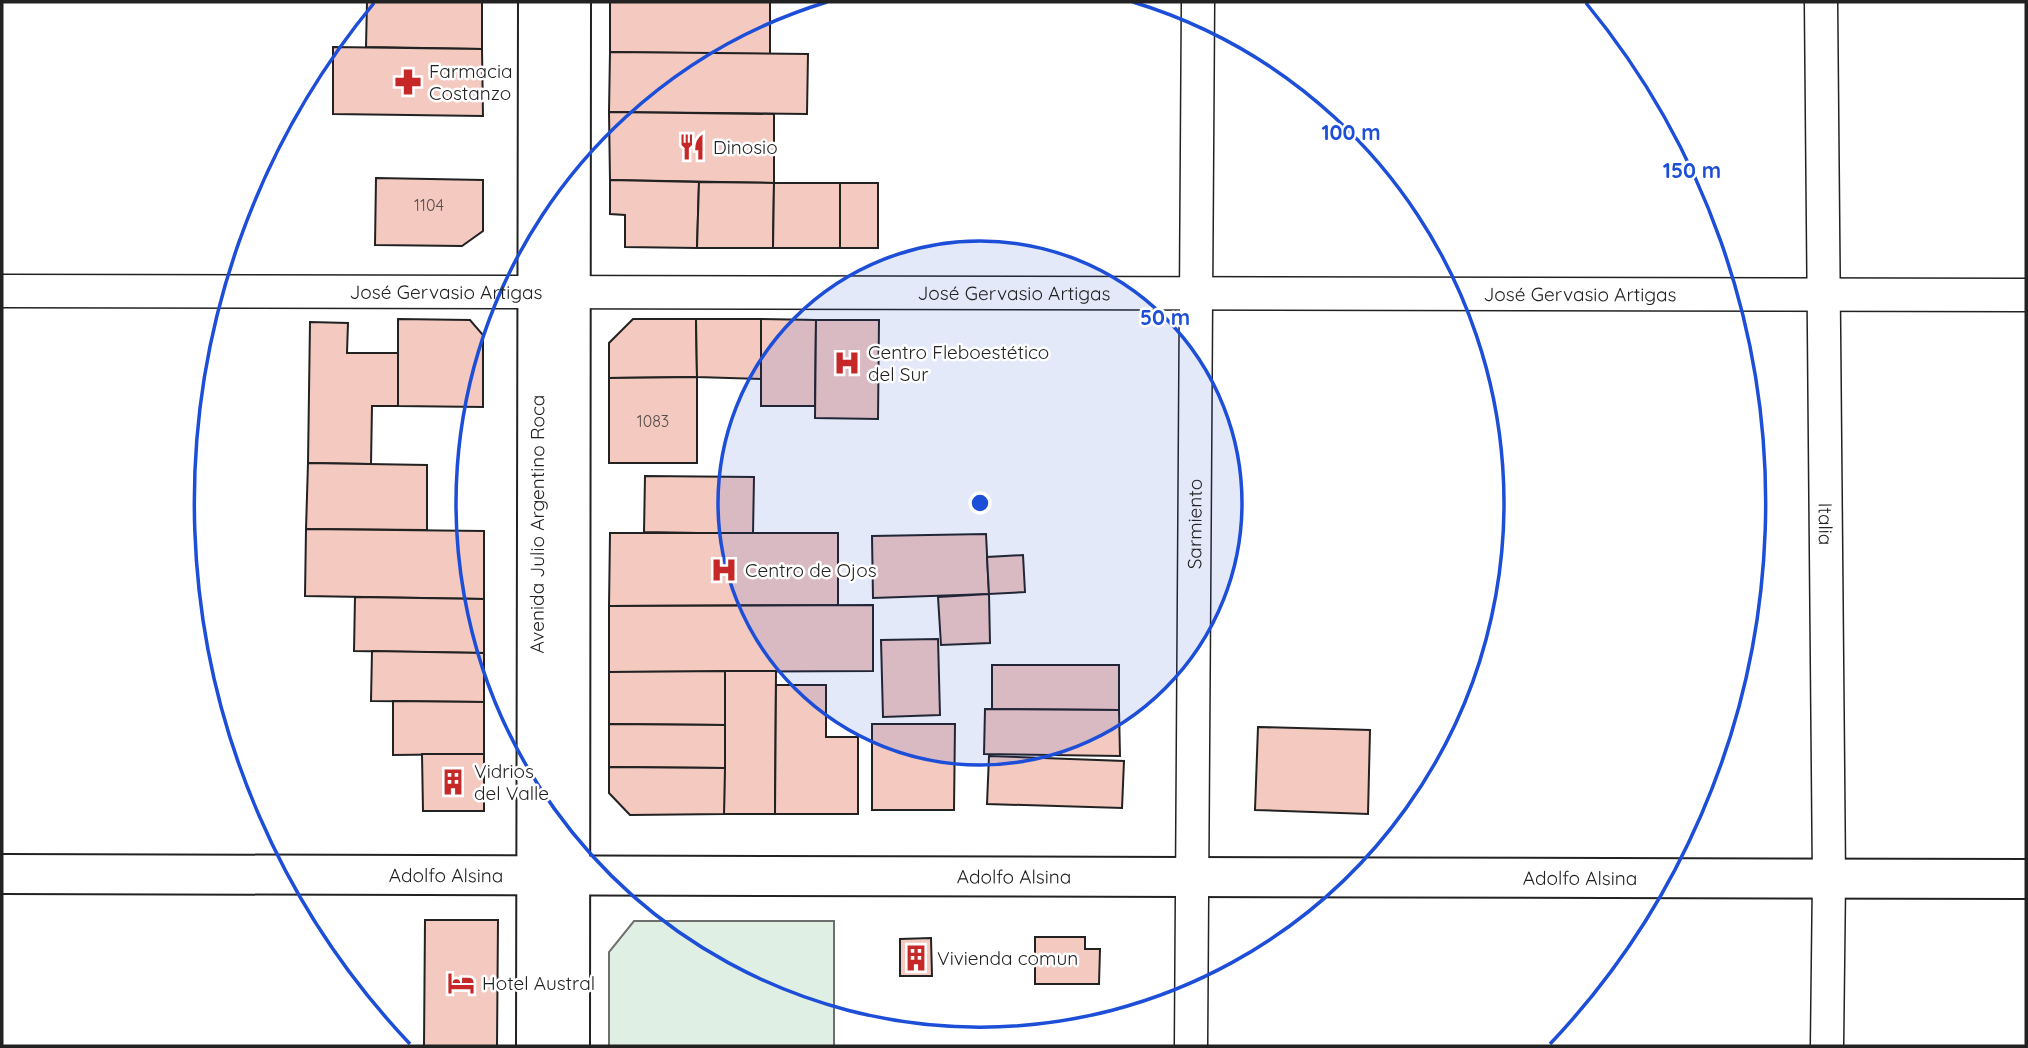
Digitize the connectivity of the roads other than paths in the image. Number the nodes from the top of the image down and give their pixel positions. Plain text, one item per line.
1 (538, 2) edge
2 (571, 2) edge
3 (1198, 2) edge
4 (1821, 2) edge
5 (2, 291) edge
6 (554, 292) junction
7 (1196, 293) junction
8 (1823, 295) junction
9 (2026, 295) edge
10 (2, 874) edge
11 (553, 877) junction
12 (1192, 878) junction
13 (1829, 879) junction
14 (2026, 879) edge
15 (536, 1046) edge
16 (570, 1046) edge
17 (1191, 1046) edge
18 (1827, 1046) edge

1 - 6 main road, Avenida Julio Argentino Roca
2 - 6 main road, Avenida Julio Argentino Roca
3 - 7 street, Sarmiento
4 - 8 street, Italia
5 - 6 street, José Gervasio Artigas
6 - 7 street, José Gervasio Artigas
6 - 11 main road, Avenida Julio Argentino Roca
7 - 8 street, José Gervasio Artigas
7 - 12 street, Sarmiento
8 - 9 street, José Gervasio Artigas
8 - 13 street, Italia
10 - 11 main road, Adolfo Alsina
11 - 12 main road, Adolfo Alsina
11 - 15 main road, Avenida Julio Argentino Roca
11 - 16 main road, Avenida Julio Argentino Roca
12 - 13 main road, Adolfo Alsina
12 - 17 street, Sarmiento
13 - 14 main road, Adolfo Alsina
13 - 18 street, Italia

